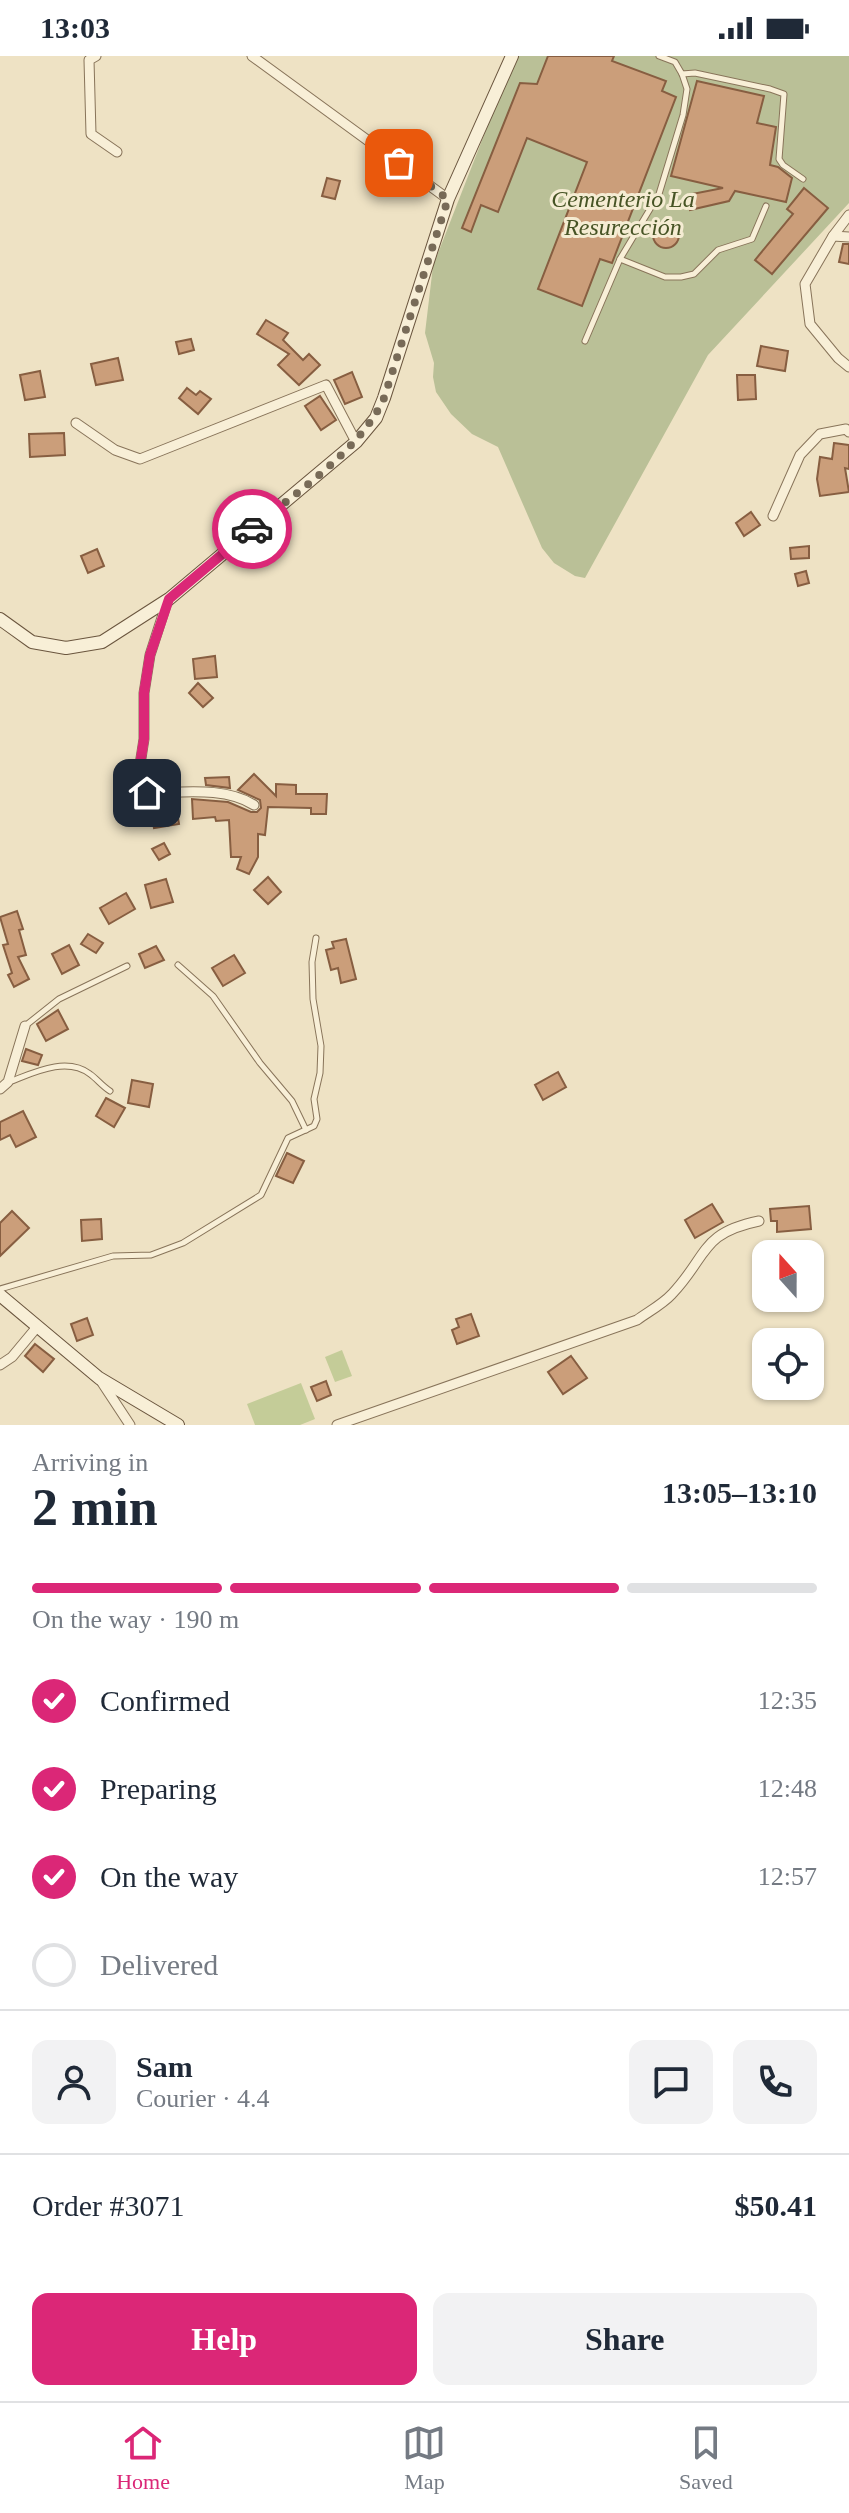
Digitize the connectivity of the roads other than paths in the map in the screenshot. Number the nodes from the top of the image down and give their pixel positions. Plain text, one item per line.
1 (96, 56) edge
2 (252, 56) edge
3 (512, 56) edge
4 (659, 56) edge
5 (682, 74) junction
6 (117, 152) dead end
7 (803, 179) dead end
8 (448, 199) junction
9 (766, 206) dead end
10 (849, 215) edge
11 (833, 236) junction
12 (849, 237) edge
13 (620, 259) junction
14 (585, 341) dead end
15 (849, 367) edge
16 (76, 423) dead end
17 (849, 432) edge
18 (356, 442) junction
19 (773, 516) dead end
20 (169, 599) junction
21 (0, 619) edge
22 (254, 805) dead end
23 (316, 938) dead end
24 (178, 965) dead end
25 (127, 966) dead end
26 (25, 1026) joint
27 (4, 1086) edge
28 (110, 1091) dead end
29 (306, 1130) junction
30 (759, 1221) dead end
31 (0, 1292) edge
32 (37, 1327) junction
33 (0, 1365) edge
34 (99, 1378) junction
35 (130, 1425) edge
36 (178, 1425) edge
37 (337, 1425) edge

1 - 6 street
2 - 8 street
3 - 8 street
4 - 5 lane
5 - 7 lane
5 - 13 lane
8 - 18 street
9 - 13 lane
10 - 11 street
11 - 12 street
11 - 15 street
13 - 14 lane
16 - 18 street
17 - 19 street
18 - 20 street
20 - 21 street
20 - 22 street
23 - 29 lane
24 - 29 lane
25 - 26 lane
26 - 27 street
27 - 28 lane
29 - 31 lane
30 - 37 street
31 - 32 street
32 - 33 street
32 - 34 street
34 - 35 street
34 - 36 street

